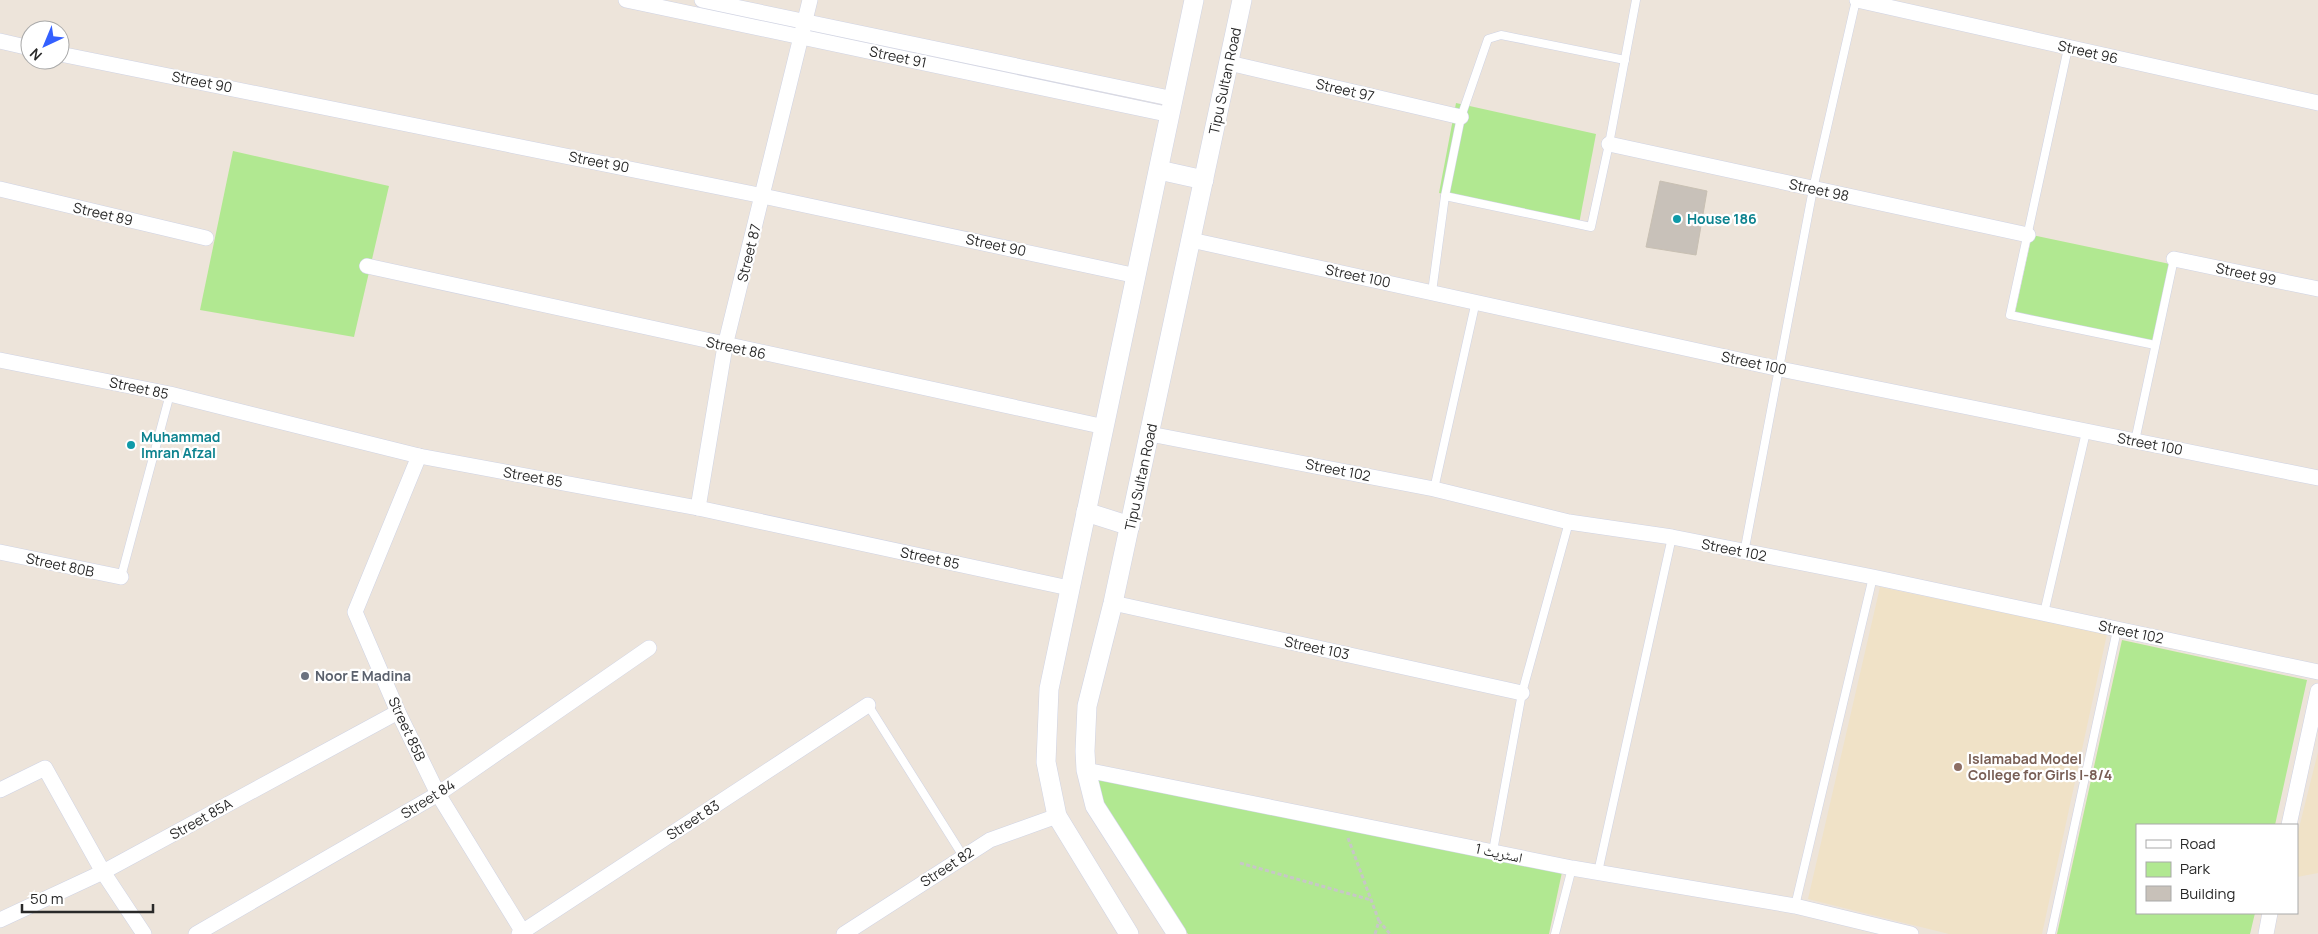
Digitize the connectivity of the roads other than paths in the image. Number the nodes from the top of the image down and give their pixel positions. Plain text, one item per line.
1 (626, 0) edge
2 (702, 0) edge
3 (810, 0) edge
4 (1194, 0) edge
5 (1242, 0) edge
6 (1636, 0) edge
7 (1857, 0) edge
8 (806, 22) junction
9 (802, 37) junction
10 (0, 42) edge
11 (20, 46) edge
12 (2068, 48) junction
13 (70, 56) edge
14 (1624, 60) junction
15 (1229, 63) junction
16 (2318, 103) edge
17 (1172, 107) junction
18 (1461, 117) junction
19 (1609, 144) junction
20 (1159, 170) junction
21 (1204, 180) junction
22 (0, 189) edge
23 (1813, 189) junction
24 (763, 196) junction
25 (1445, 196) junction
26 (2028, 234) junction
27 (206, 238) dead end
28 (1191, 240) junction
29 (2174, 259) joint
30 (367, 266) dead end
31 (1137, 276) junction
32 (2318, 289) edge
33 (1432, 292) junction
34 (1476, 301) junction
35 (2155, 345) junction
36 (725, 346) junction
37 (0, 360) edge
38 (1780, 369) junction
39 (170, 394) junction
40 (1105, 427) junction
41 (2086, 432) junction
42 (1150, 434) junction
43 (2135, 441) junction
44 (419, 456) junction
45 (2318, 478) edge
46 (1434, 489) junction
47 (698, 508) junction
48 (1086, 512) junction
49 (1569, 522) junction
50 (1130, 526) junction
51 (1672, 538) junction
52 (0, 552) edge
53 (1744, 553) junction
54 (121, 577) joint
55 (1873, 577) junction
56 (1069, 588) junction
57 (1113, 603) junction
58 (2044, 613) junction
59 (2118, 630) junction
60 (649, 648) dead end
61 (2318, 672) edge
62 (2318, 691) edge
63 (1522, 693) junction
64 (868, 705) joint
65 (398, 712) junction
66 (1086, 770) junction
67 (0, 790) edge
68 (438, 794) junction
69 (1057, 816) junction
70 (2289, 824) edge
71 (1493, 851) junction
72 (964, 856) junction
73 (1572, 868) junction
74 (103, 872) junction
75 (1598, 872) junction
76 (1795, 906) junction
77 (2270, 914) edge
78 (0, 920) edge
79 (522, 933) edge
80 (144, 934) edge
81 (196, 934) edge
82 (844, 934) edge
83 (1129, 934) edge
84 (1177, 934) edge
85 (1555, 934) edge
86 (1911, 934) edge
87 (2052, 934) edge
88 (2266, 934) edge

1 - 9 street, Street 91
2 - 8 street
3 - 8 street, Street 87
4 - 17 street
5 - 15 street, Tipu Sultan Road
6 - 14 lane
7 - 12 street, Street 96
7 - 23 lane
8 - 9 street, Street 87
8 - 17 street
9 - 17 street, Street 91
9 - 24 street, Street 87
10 - 11 street
12 - 16 street, Street 96
12 - 26 lane
13 - 24 street, Street 90
14 - 18 lane
14 - 19 lane
15 - 18 street, Street 97
15 - 21 street, Tipu Sultan Road
17 - 20 street
18 - 25 lane
19 - 23 street, Street 98
19 - 25 lane
20 - 21 street
20 - 31 street
21 - 28 street, Tipu Sultan Road
22 - 27 street, Street 89
23 - 26 street, Street 98
23 - 38 lane
24 - 31 street, Street 90
24 - 36 street, Street 87
25 - 33 lane
26 - 35 lane
28 - 33 street, Street 100
28 - 42 street, Tipu Sultan Road
29 - 32 street, Street 99
29 - 35 lane
30 - 36 street, Street 86
31 - 40 street
33 - 34 street, Street 100
34 - 38 street, Street 100
34 - 46 lane
35 - 43 lane
36 - 40 street, Street 86
36 - 47 street, Street 87
37 - 39 street, Street 85
38 - 41 street, Street 100
38 - 53 lane
39 - 44 street, Street 85
39 - 54 lane
40 - 48 street
41 - 43 street, Street 100
41 - 58 lane
42 - 46 street, Street 102
42 - 50 street, Tipu Sultan Road
43 - 45 street, Street 100
44 - 47 street, Street 85
44 - 65 street, Street 85B
46 - 49 street, Street 102
47 - 56 street, Street 85
48 - 50 street
48 - 56 street
49 - 51 street, Street 102
49 - 63 lane
50 - 57 street, Tipu Sultan Road
51 - 53 street, Street 102
51 - 75 lane
52 - 54 street, Street 80B
53 - 55 street, Street 102
55 - 58 street, Street 102
55 - 76 lane
56 - 69 street
57 - 63 street, Street 103
57 - 66 street, Tipu Sultan Road
58 - 59 street, Street 102
59 - 61 street, Street 102
59 - 87 lane
60 - 68 street, Street 84
62 - 70 street
63 - 71 lane
64 - 72 lane
64 - 79 street, Street 83
65 - 68 street, Street 85B
65 - 74 street, Street 85A
66 - 71 street, اسٹریٹ 1
66 - 84 street, Tipu Sultan Road
67 - 74 street
68 - 79 street, Street 85B
68 - 81 street, Street 84
69 - 72 street, Street 82
69 - 83 street
71 - 73 street, اسٹریٹ 1
72 - 82 street, Street 82
73 - 75 street, اسٹریٹ 1
73 - 85 lane
74 - 78 street, Street 85A
74 - 80 street
75 - 76 street, اسٹریٹ 1
76 - 86 street, اسٹریٹ 1
77 - 88 street

